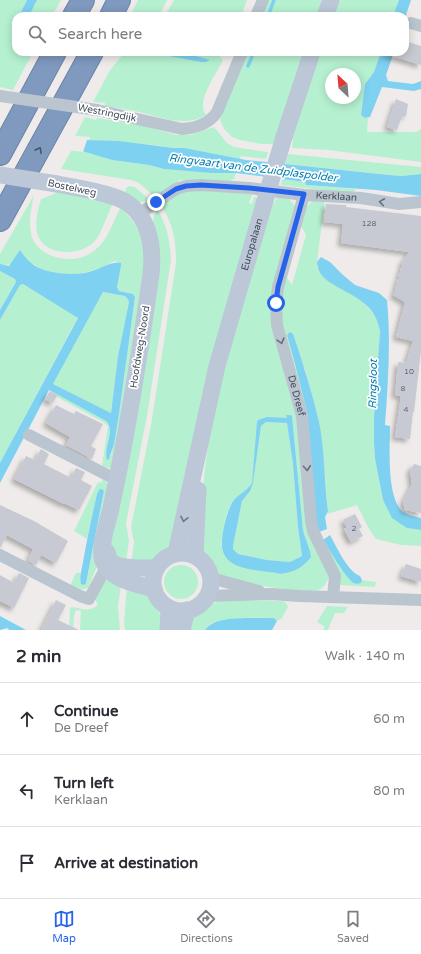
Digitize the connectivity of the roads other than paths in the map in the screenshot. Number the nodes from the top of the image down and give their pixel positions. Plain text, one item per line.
1 (82, 0) edge
2 (119, 0) edge
3 (263, 0) edge
4 (331, 0) edge
5 (76, 12) edge
6 (113, 12) edge
7 (258, 12) edge
8 (326, 12) edge
9 (54, 56) edge
10 (90, 56) edge
11 (240, 56) edge
12 (311, 56) edge
13 (0, 96) edge
14 (0, 154) edge
15 (0, 175) edge
16 (304, 194) junction
17 (421, 202) edge
18 (139, 214) junction
19 (0, 220) edge
20 (29, 435) dead end
21 (201, 440) junction
22 (117, 480) junction
23 (176, 554) junction
24 (0, 555) edge
25 (195, 556) junction
26 (110, 566) junction
27 (157, 568) junction
28 (211, 578) junction
29 (154, 589) junction
30 (272, 594) junction
31 (208, 596) junction
32 (333, 597) junction
33 (421, 600) edge
34 (169, 608) junction
35 (187, 610) junction
36 (168, 630) edge
37 (182, 630) edge

1 - 5 highway
2 - 6 highway
3 - 7 street
4 - 8 main road
9 - 14 highway
19 -> 10 highway
11 - 13 street, Westringdijk, bridge
12 - 21 main road, Europalaan, bridge
15 - 18 main road, Bostelweg, bridge
17 -> 16 street, Kerklaan
16 - 18 street, Kerklaan
16 -> 32 street, De Dreef
18 - 22 main road, Hoofdweg-Noord
20 - 22 street
21 -> 23 main road, Europalaan
21 - 25 main road, Europalaan
22 - 26 main road, Hoofdweg-Noord
23 - 25 main road
23 - 27 main road
24 - 26 street
25 - 28 main road
26 - 27 main road
26 - 29 main road
27 - 29 main road
28 - 30 street
28 - 31 main road
29 - 34 main road
30 - 31 street
30 - 32 street
31 - 35 main road
32 - 33 street
34 - 35 main road
34 - 36 main road
35 - 37 main road

